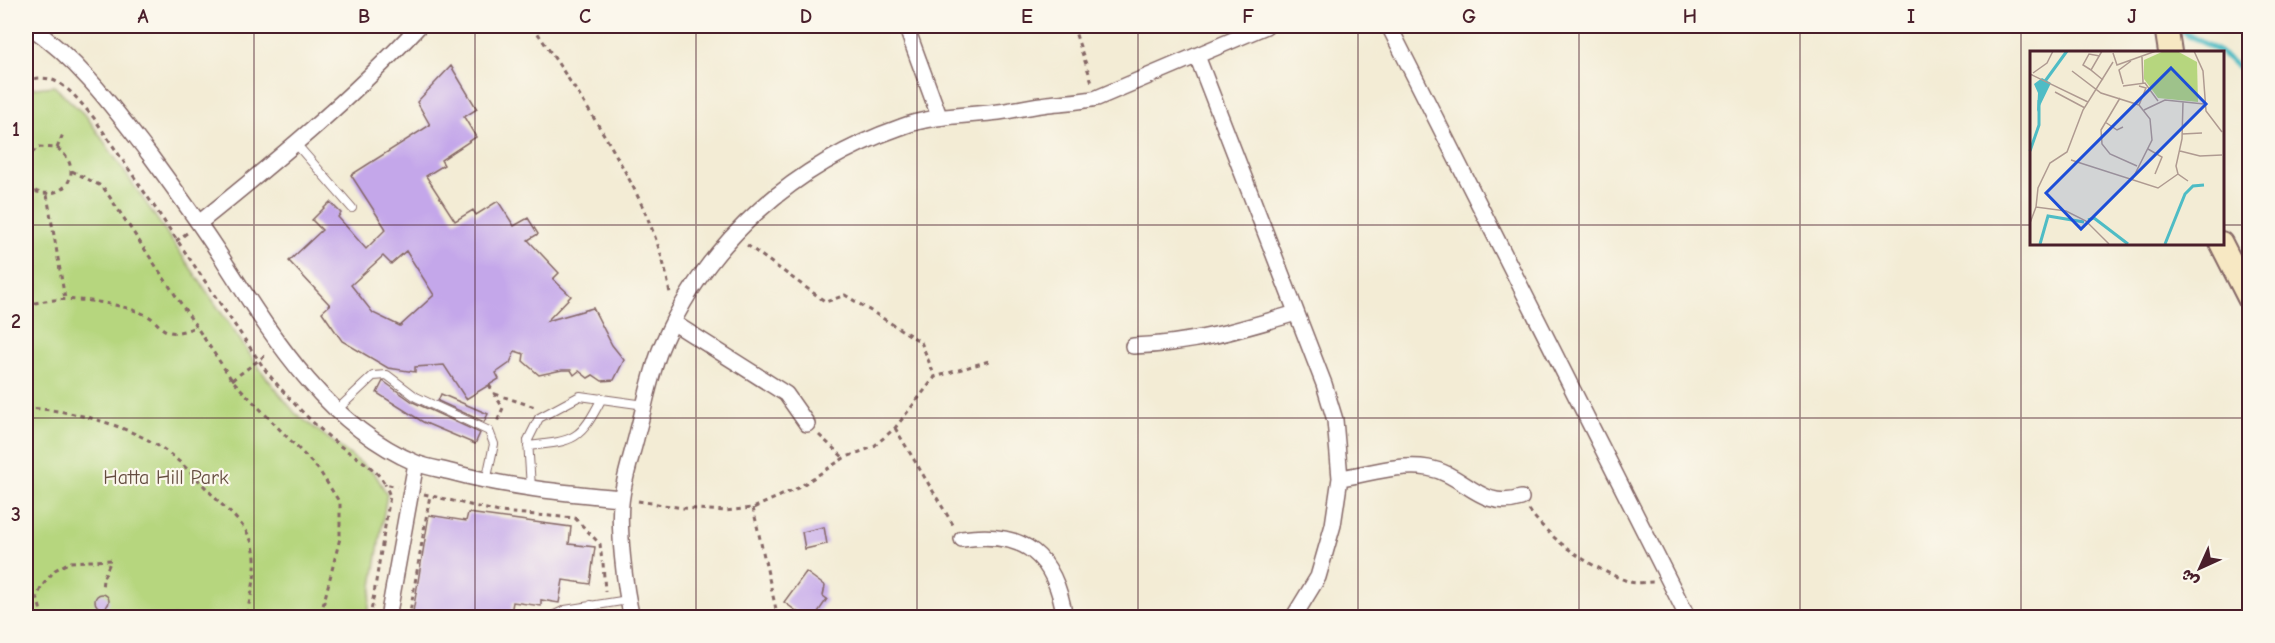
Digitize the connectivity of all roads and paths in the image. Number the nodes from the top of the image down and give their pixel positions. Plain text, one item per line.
1 (29, 26) edge
2 (418, 26) edge
3 (533, 26) edge
4 (906, 26) edge
5 (1073, 26) edge
6 (1266, 26) edge
7 (1389, 26) edge
8 (2166, 26) edge
9 (2170, 51) edge
10 (1197, 56) junction
11 (1097, 98) junction
12 (939, 116) junction
13 (63, 134) dead end
14 (297, 145) junction
15 (26, 146) edge
16 (57, 148) junction
17 (30, 152) junction
18 (26, 159) edge
19 (72, 171) junction
20 (26, 181) edge
21 (46, 195) junction
22 (352, 207) dead end
23 (199, 223) junction
24 (733, 235) junction
25 (2222, 244) edge
26 (65, 299) junction
27 (2250, 300) edge
28 (26, 307) edge
29 (1296, 313) junction
30 (674, 323) junction
31 (198, 327) junction
32 (280, 344) junction
33 (1133, 346) dead end
34 (989, 361) dead end
35 (935, 377) junction
36 (232, 380) junction
37 (489, 385) dead end
38 (495, 394) junction
39 (602, 398) junction
40 (645, 405) junction
41 (26, 408) edge
42 (337, 410) junction
43 (545, 414) junction
44 (807, 424) joint
45 (895, 428) junction
46 (492, 435) junction
47 (528, 446) junction
48 (844, 458) junction
49 (416, 463) junction
50 (1340, 478) junction
51 (486, 482) junction
52 (385, 484) dead end
53 (531, 488) junction
54 (430, 495) dead end
55 (621, 498) junction
56 (1521, 498) joint
57 (753, 507) junction
58 (962, 539) joint
59 (623, 561) junction
60 (1670, 582) junction
61 (102, 590) dead end
62 (628, 600) junction
63 (606, 603) junction
64 (591, 605) junction
65 (43, 618) edge
66 (245, 618) edge
67 (320, 618) edge
68 (370, 618) edge
69 (388, 618) edge
70 (409, 618) edge
71 (548, 618) edge
72 (592, 618) edge
73 (632, 618) edge
74 (778, 618) edge
75 (1065, 618) edge
76 (1293, 618) edge
77 (1688, 618) edge

1 - 23 street
2 - 14 street
3 - 30 path
4 - 12 street
5 - 11 path
6 - 10 street
7 - 60 street
8 - 9 main road
10 - 11 street
10 - 29 street
11 - 12 street
12 - 24 street
13 - 16 path
14 - 22 lane
14 - 23 street
15 - 17 path
16 - 17 path
16 - 19 path
17 - 18 path
19 - 21 path
19 - 31 path
20 - 21 path
21 - 26 path
23 - 32 street
24 - 30 street
24 - 35 path
25 - 27 main road
26 - 28 path
26 - 31 path
29 - 33 street
29 - 50 street
30 - 40 street
30 - 44 street
31 - 36 path
32 - 36 path
32 - 42 street
34 - 35 path
35 - 45 path
36 - 67 path
37 - 38 path
38 - 43 path
38 - 46 path
39 - 40 lane
39 - 43 lane
39 - 47 lane
40 - 55 street
41 - 66 path
42 - 46 lane
42 - 49 street
43 - 47 lane
44 - 48 path
45 - 48 path
45 - 58 path
46 - 51 lane
47 - 53 lane
48 - 57 path
49 - 51 street
49 - 69 street
50 - 56 street
50 - 76 street
51 - 53 street
52 - 68 path
53 - 55 street
54 - 70 path
55 - 57 path
55 - 59 street
56 - 60 path
57 - 74 path
58 - 75 street
59 - 62 street
59 - 63 path
60 - 77 street
61 - 65 path
62 - 63 lane
62 - 73 street
63 - 64 lane
64 - 71 lane
64 - 72 lane

